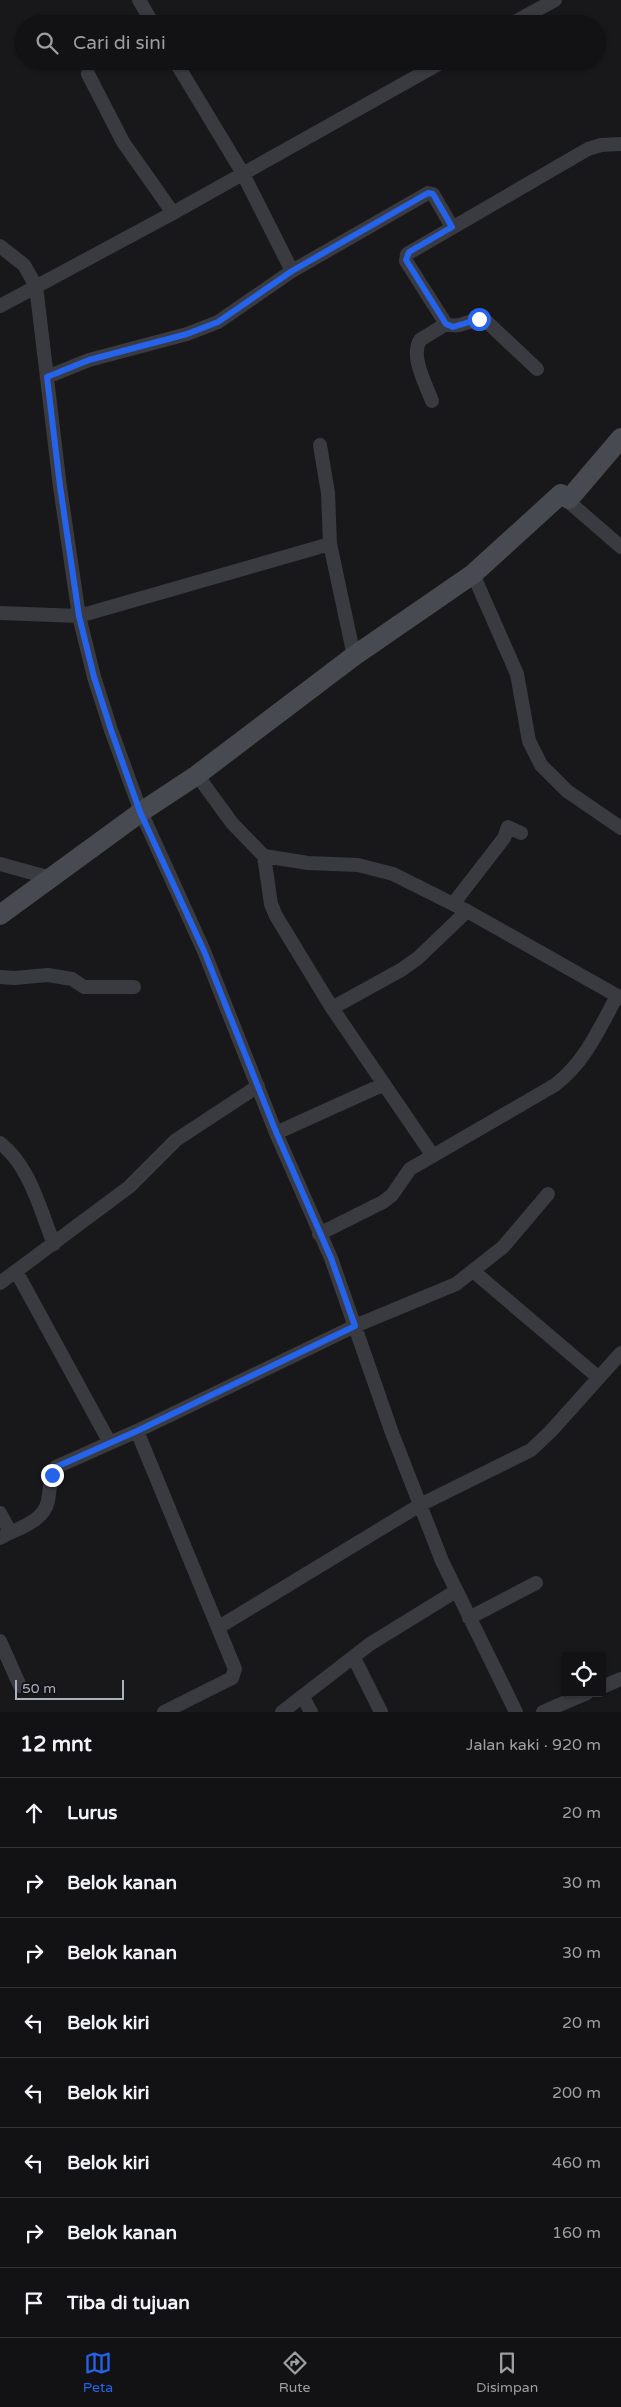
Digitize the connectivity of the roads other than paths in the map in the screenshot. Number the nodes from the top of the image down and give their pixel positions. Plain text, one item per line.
1 (139, 0) edge
2 (554, 0) edge
3 (148, 15) edge
4 (528, 15) edge
5 (180, 70) edge
6 (428, 70) edge
7 (88, 74) dead end
8 (621, 144) edge
9 (242, 172) junction
10 (173, 213) junction
11 (452, 227) junction
12 (0, 246) edge
13 (292, 271) junction
14 (36, 286) junction
15 (0, 306) edge
16 (446, 324) junction
17 (537, 369) dead end
18 (47, 377) junction
19 (432, 401) dead end
20 (320, 445) dead end
21 (618, 448) edge
22 (561, 494) junction
23 (330, 544) junction
24 (621, 547) edge
25 (473, 574) junction
26 (0, 612) edge
27 (79, 616) junction
28 (354, 656) junction
29 (197, 775) junction
30 (140, 812) junction
31 (621, 828) edge
32 (520, 833) dead end
33 (264, 856) junction
34 (0, 864) edge
35 (51, 878) junction
36 (453, 904) junction
37 (467, 911) junction
38 (0, 915) edge
39 (0, 976) edge
40 (134, 987) dead end
41 (619, 997) edge
42 (332, 1008) junction
43 (382, 1085) junction
44 (258, 1086) junction
45 (276, 1132) junction
46 (0, 1143) edge
47 (432, 1156) junction
48 (548, 1194) dead end
49 (319, 1234) junction
50 (54, 1244) junction
51 (16, 1271) junction
52 (472, 1271) junction
53 (0, 1282) edge
54 (355, 1326) junction
55 (621, 1353) edge
56 (599, 1378) junction
57 (137, 1431) junction
58 (110, 1443) junction
59 (420, 1505) junction
60 (0, 1513) edge
61 (5, 1535) edge
62 (536, 1583) dead end
63 (456, 1592) junction
64 (469, 1618) junction
65 (219, 1627) junction
66 (0, 1641) edge
67 (354, 1658) junction
68 (621, 1679) edge
69 (606, 1685) edge
70 (20, 1686) dead end
71 (302, 1697) junction
72 (578, 1697) edge
73 (164, 1712) edge
74 (282, 1712) edge
75 (311, 1712) edge
76 (381, 1712) edge
77 (516, 1712) edge
78 (543, 1712) edge

1 - 3 street
2 - 4 street
5 - 9 street
6 - 9 street
7 - 10 street
8 - 11 street
9 - 10 street
9 - 13 street
10 - 14 street
11 - 13 street
11 - 16 street
12 - 14 street
13 - 18 street
14 - 15 street
14 - 18 street
16 - 17 street
16 - 19 street
18 - 27 street
20 - 23 street
21 - 22 street
22 - 24 street
22 - 25 street
23 - 27 street
23 - 28 street
25 - 28 street
25 - 31 street
26 - 27 street
27 - 30 street
28 - 29 street
29 - 30 street
29 - 33 street
30 - 35 street
30 - 44 street
32 - 36 street
33 - 36 street
33 - 42 street
34 - 35 street
35 - 38 street
36 - 37 street
37 - 41 street
37 - 42 street
39 - 40 street
41 - 47 street
42 - 43 street
43 - 45 street
43 - 47 street
44 - 45 street
44 - 50 street
45 - 49 street
46 - 50 street
47 - 49 street
48 - 52 street
49 - 54 street
50 - 51 street
51 - 53 street
51 - 58 street
52 - 54 street
52 - 56 street
54 - 57 street
54 - 59 street
55 - 56 street
56 - 59 street
57 - 58 street
57 - 65 street
58 - 61 street
59 - 63 street
59 - 65 street
60 - 61 street
62 - 64 street
63 - 64 street
63 - 67 street
64 - 77 street
65 - 73 street
66 - 70 street
67 - 71 street
67 - 76 street
68 - 69 street
71 - 74 street
71 - 75 street
72 - 78 street

